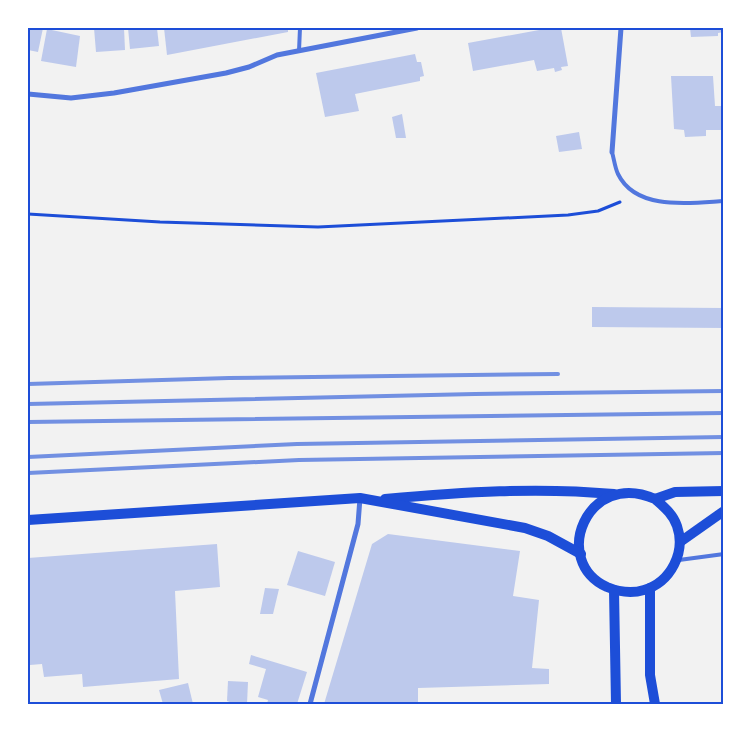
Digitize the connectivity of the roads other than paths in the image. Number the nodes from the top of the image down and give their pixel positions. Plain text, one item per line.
1 (300, 28) edge
2 (417, 28) edge
3 (621, 28) edge
4 (299, 51) junction
5 (28, 94) edge
6 (612, 152) joint
7 (724, 201) edge
8 (724, 491) edge
9 (614, 494) junction
10 (365, 499) junction
11 (655, 499) junction
12 (724, 511) edge
13 (28, 520) edge
14 (680, 542) junction
15 (580, 554) junction
16 (724, 554) edge
17 (676, 560) junction
18 (650, 588) junction
19 (614, 590) junction
20 (310, 704) edge
21 (616, 704) edge
22 (655, 704) edge

1 - 4 lane
2 - 4 street
3 - 6 street
4 - 5 street
6 - 7 lane
8 - 11 main road
9 - 10 main road
9 - 11 main road
9 - 15 main road
10 - 13 main road
10 - 15 main road
10 - 20 street
11 - 14 main road
12 - 14 main road
14 - 17 main road
15 - 19 main road
16 - 17 lane
17 - 18 main road
18 - 19 main road
18 - 22 main road
19 - 21 main road

